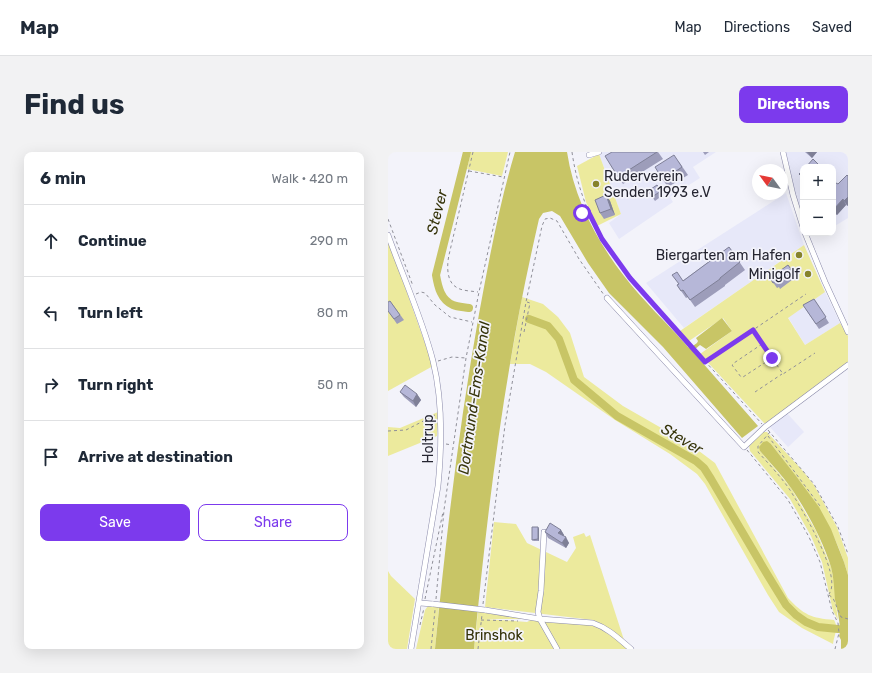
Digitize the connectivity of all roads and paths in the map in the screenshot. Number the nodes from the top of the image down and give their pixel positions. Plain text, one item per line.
1 (473, 152) edge
2 (510, 152) edge
3 (572, 152) edge
4 (599, 152) edge
5 (783, 152) edge
6 (589, 155) dead end
7 (469, 171) junction
8 (504, 177) junction
9 (586, 205) junction
10 (587, 209) junction
11 (800, 218) edge
12 (388, 219) edge
13 (388, 235) edge
14 (806, 236) edge
15 (413, 286) dead end
16 (479, 292) junction
17 (416, 294) dead end
18 (806, 294) dead end
19 (607, 298) joint
20 (526, 302) junction
21 (473, 322) junction
22 (753, 330) junction
23 (524, 332) dead end
24 (848, 332) edge
25 (762, 344) junction
26 (814, 353) dead end
27 (466, 358) junction
28 (772, 358) junction
29 (438, 361) dead end
30 (705, 362) junction
31 (848, 365) edge
32 (782, 374) junction
33 (755, 392) dead end
34 (440, 414) junction
35 (766, 427) junction
36 (388, 431) edge
37 (770, 432) junction
38 (767, 435) junction
39 (445, 444) dead end
40 (453, 446) junction
41 (744, 447) junction
42 (820, 506) dead end
43 (444, 510) junction
44 (544, 532) edge
45 (848, 554) edge
46 (828, 594) junction
47 (422, 603) junction
48 (434, 604) junction
49 (483, 604) dead end
50 (540, 618) junction
51 (848, 619) edge
52 (518, 621) dead end
53 (411, 649) edge
54 (430, 649) edge
55 (478, 649) edge
56 (557, 649) edge
57 (631, 649) edge
58 (835, 649) edge

1 - 7 path
2 - 8 path
3 - 9 path
4 - 6 street
5 - 11 street
7 - 8 path
7 - 16 path
8 - 16 path
9 - 10 path
9 - 10 path
10 - 30 path
12 - 15 path
13 - 34 street, Holtrup
14 - 24 street
16 - 21 path
17 - 21 path
18 - 22 path
19 - 20 path
19 - 41 street
20 - 23 path
20 - 49 path
21 - 27 path
22 - 25 path
22 - 30 path
25 - 28 path
25 - 28 path
26 - 32 path
27 - 29 path
27 - 40 path
28 - 32 path
30 - 35 path
31 - 35 street
32 - 33 path
34 - 36 path
34 - 47 street, Holtrup
35 - 37 path
35 - 41 street
37 - 38 path
37 - 45 path
38 - 42 path
38 - 46 path
39 - 40 path
40 - 43 path
41 - 46 path
43 - 47 path
43 - 48 path
44 - 50 street
46 - 51 path
46 - 58 path
47 - 48 street
47 - 53 street, Holtrup
48 - 50 street, bridge
48 - 54 path
50 - 56 street
50 - 57 street
52 - 55 path

